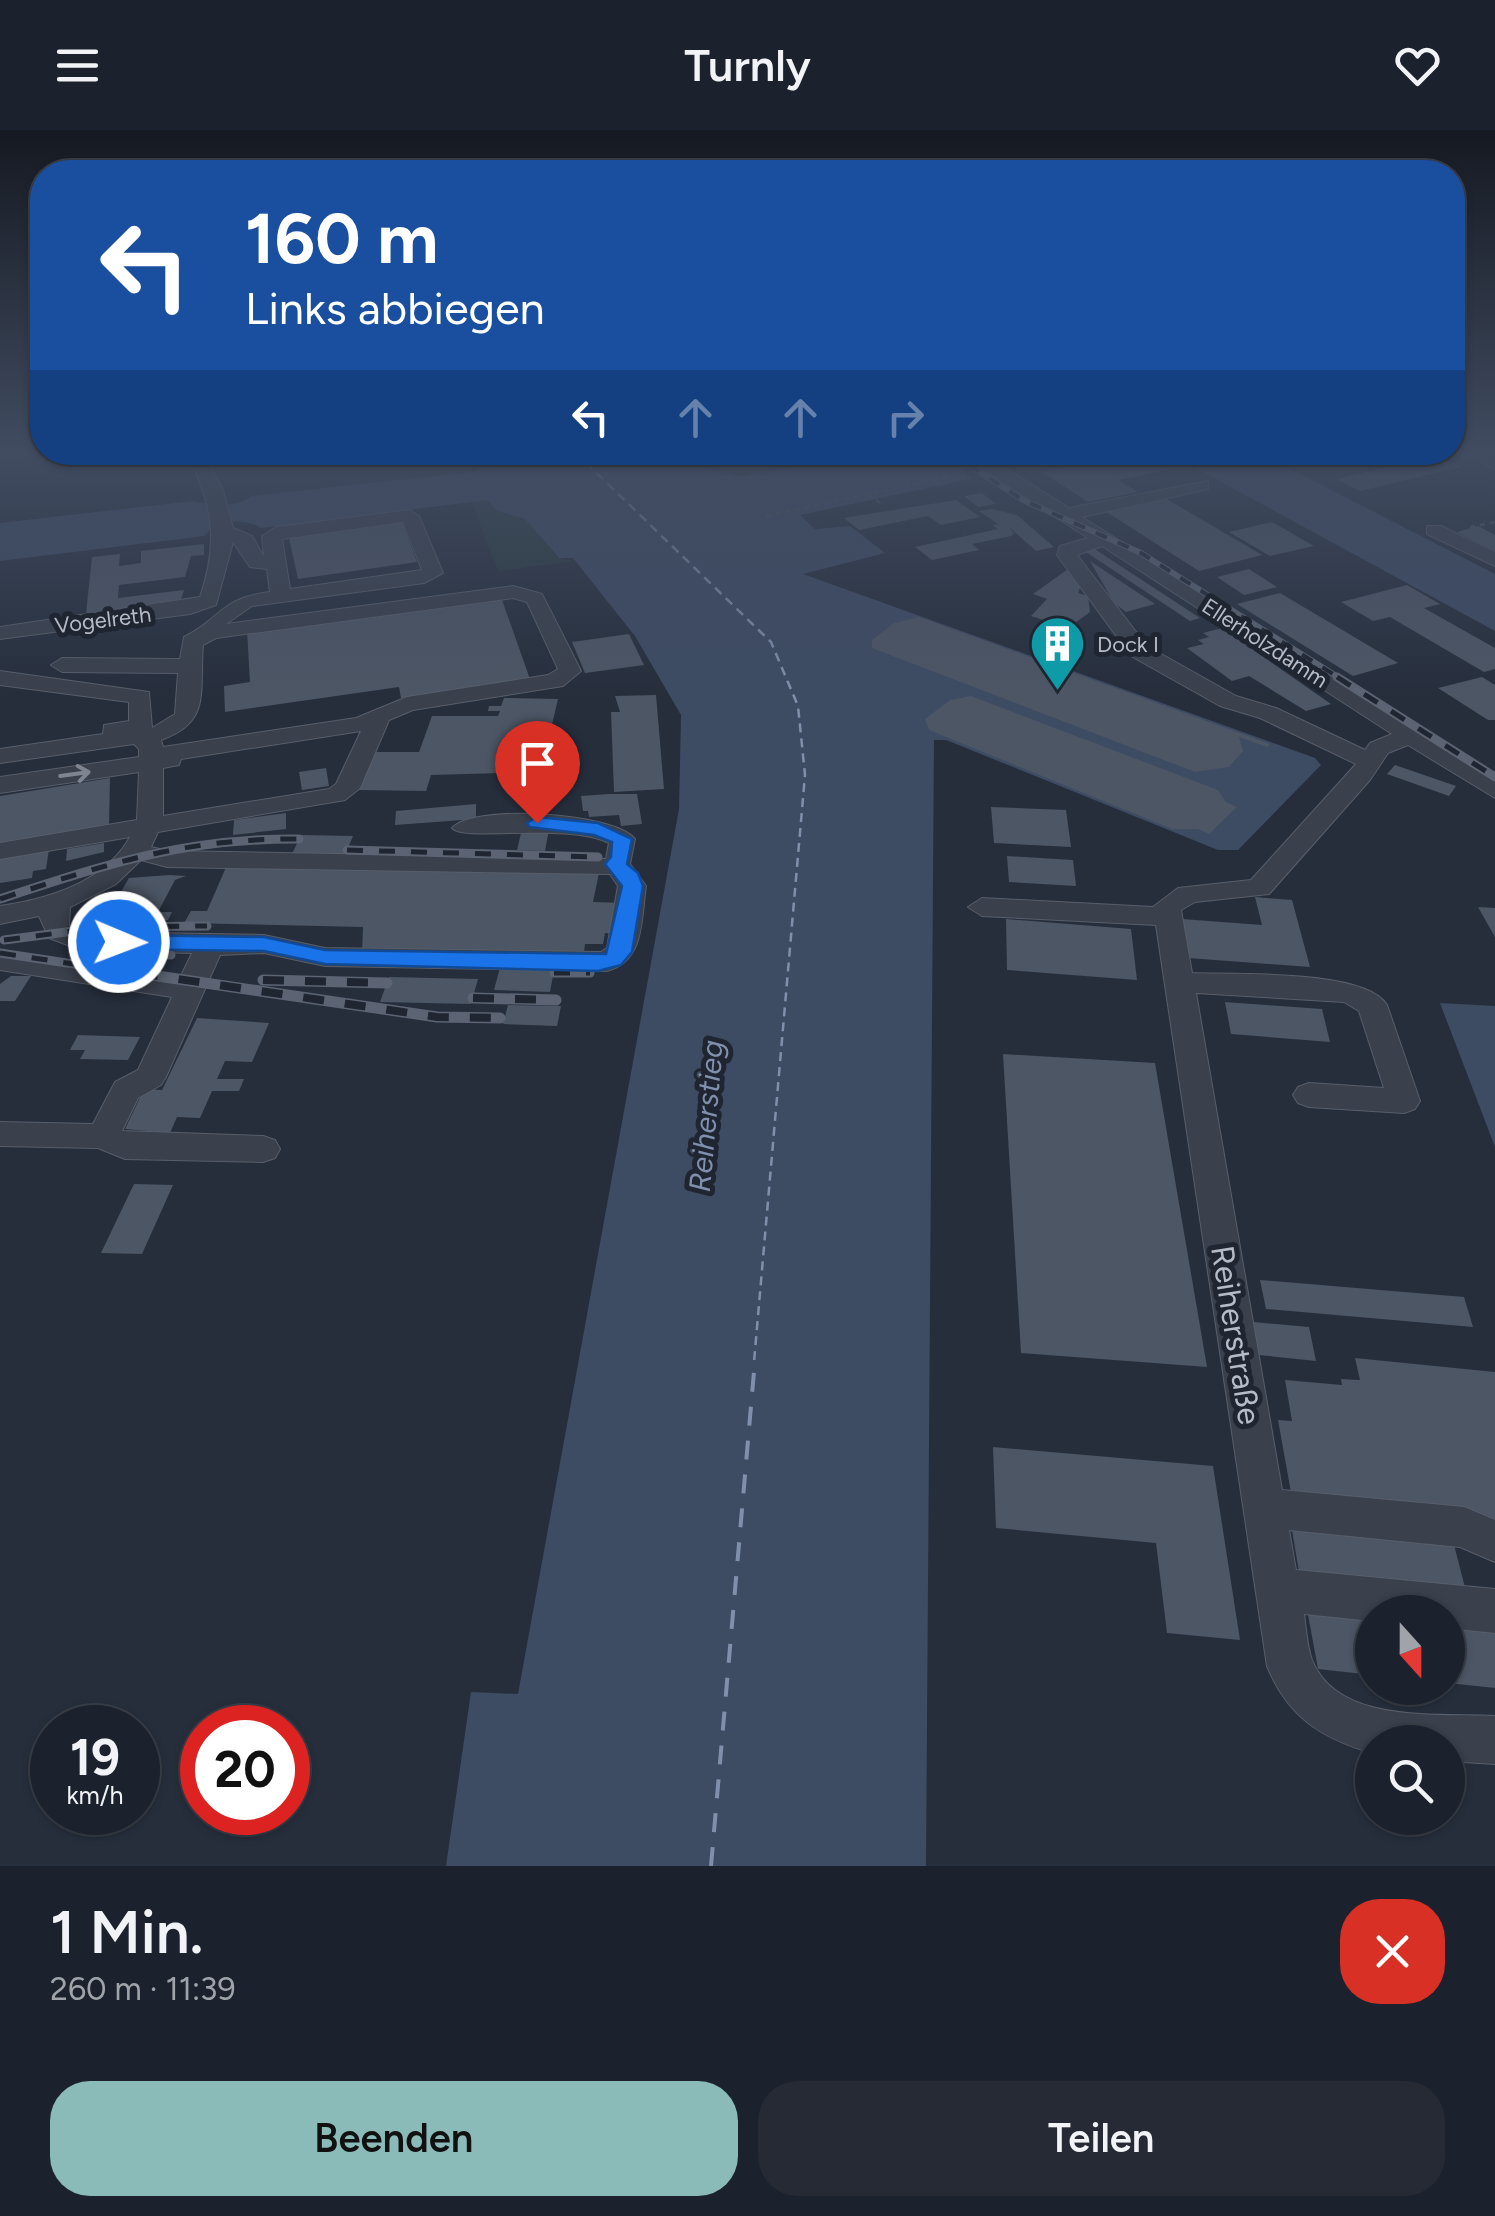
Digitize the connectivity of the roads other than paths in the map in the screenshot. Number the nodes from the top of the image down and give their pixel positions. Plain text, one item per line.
1 (221, 532) edge
2 (236, 532) edge
3 (277, 532) edge
4 (415, 532) edge
5 (1090, 532) edge
6 (1438, 532) edge
7 (1102, 540) junction
8 (1495, 560) edge
9 (276, 564) junction
10 (280, 596) junction
11 (246, 601) junction
12 (202, 605) junction
13 (113, 618) junction
14 (211, 632) junction
15 (0, 633) edge
16 (0, 652) edge
17 (62, 665) dead end
18 (190, 666) junction
19 (0, 678) edge
20 (370, 724) junction
21 (1408, 736) junction
22 (0, 746) edge
23 (149, 752) junction
24 (0, 756) edge
25 (1370, 762) junction
26 (0, 785) edge
27 (1495, 790) edge
28 (465, 828) dead end
29 (133, 849) junction
30 (0, 851) edge
31 (615, 864) junction
32 (58, 904) junction
33 (982, 907) dead end
34 (0, 915) edge
35 (1169, 917) junction
36 (69, 938) junction
37 (204, 946) junction
38 (0, 961) edge
39 (44, 968) junction
40 (1180, 974) junction
41 (192, 990) junction
42 (1309, 1095) dead end
43 (0, 1134) edge
44 (104, 1136) junction
45 (263, 1150) dead end
46 (1264, 1508) junction
47 (1495, 1542) edge
48 (1277, 1590) junction
49 (1495, 1611) edge
50 (1495, 1740) edge

1 - 12 street
2 - 9 street
3 - 9 street, Vogelreth
4 - 10 street, Vogelreth
5 - 7 street, Ellerholzdamm
6 - 8 street
7 - 21 street, Ellerholzdamm
7 - 25 street
9 - 10 street
10 - 11 street, Vogelreth
11 - 12 street, Vogelreth
11 - 14 street
12 - 13 street, Vogelreth
13 - 15 street, Vogelreth
13 - 16 street
14 - 18 street
14 - 20 street
17 - 18 street
18 - 23 street
19 - 22 street
20 - 23 street
20 - 23 street
20 - 29 street
21 - 25 street
21 - 27 street, Ellerholzdamm
23 - 24 street
26 -> 23 street
23 - 29 street
25 - 35 street
28 - 31 street
29 - 30 street
29 - 31 street
29 - 32 street
31 - 37 street
32 - 34 street
32 - 36 street
33 - 35 street
35 - 40 street, Reiherstraße
36 - 37 street
36 - 39 street
37 - 41 street
38 - 39 street
39 - 41 street
40 - 42 street
40 - 46 street, Reiherstraße
41 - 44 street
43 - 44 street
44 - 45 street
46 - 47 street
46 - 48 street, Reiherstraße
48 - 49 street
48 - 50 street, Reiherstraße

